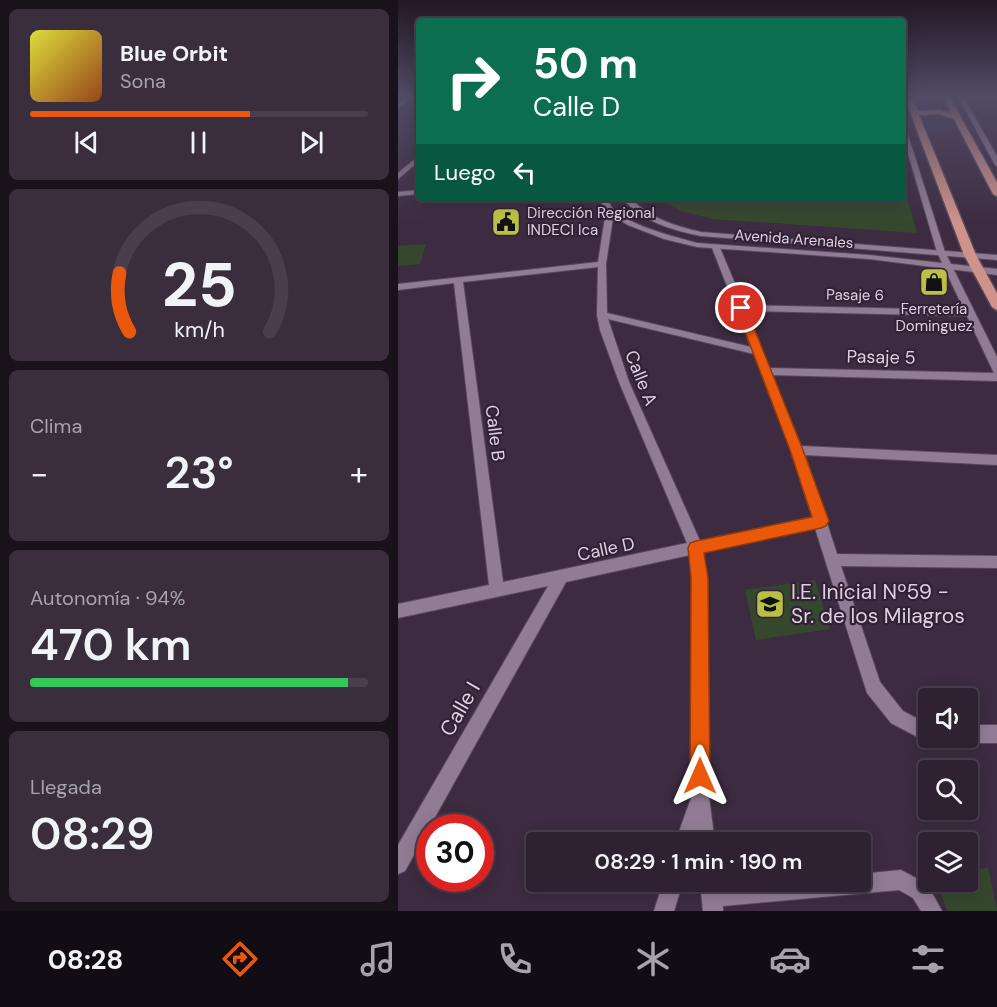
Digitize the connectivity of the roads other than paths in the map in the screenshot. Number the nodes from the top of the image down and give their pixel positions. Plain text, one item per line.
1 (906, 139) edge
2 (925, 139) edge
3 (969, 139) edge
4 (983, 139) edge
5 (416, 161) edge
6 (998, 165) edge
7 (398, 177) edge
8 (416, 192) edge
9 (398, 194) edge
10 (998, 194) edge
11 (605, 201) edge
12 (629, 201) edge
13 (610, 211) junction
14 (716, 248) junction
15 (941, 252) junction
16 (970, 255) junction
17 (998, 258) edge
18 (602, 264) junction
19 (947, 265) junction
20 (977, 269) junction
21 (998, 272) edge
22 (458, 280) junction
23 (398, 287) edge
24 (998, 307) edge
25 (741, 308) junction
26 (969, 313) junction
27 (602, 315) junction
28 (758, 352) junction
29 (765, 371) junction
30 (998, 371) edge
31 (998, 377) edge
32 (797, 450) junction
33 (998, 460) edge
34 (821, 521) junction
35 (696, 548) junction
36 (833, 560) junction
37 (998, 562) edge
38 (561, 577) junction
39 (497, 590) junction
40 (398, 611) edge
41 (918, 729) edge
42 (978, 734) edge
43 (998, 734) edge
44 (700, 797) junction
45 (689, 832) edge
46 (704, 832) edge
47 (398, 864) edge
48 (670, 892) edge
49 (711, 897) edge
50 (664, 911) edge
51 (932, 911) edge

1 - 15 street
2 - 16 highway
3 - 10 highway
4 - 6 street
5 - 7 street
8 - 9 street
11 - 13 street
12 - 15 street, Avenida Arenales
13 - 14 street, Avenida Arenales
13 - 18 street, Calle A
14 - 19 street, Avenida Arenales
14 - 25 street
15 - 16 street, Avenida Arenales
15 - 19 street
16 - 17 street, Avenida Arenales
16 - 20 highway
18 - 22 street
18 - 27 street, Calle A
19 - 20 street, Avenida Arenales
19 - 26 street
20 - 21 street, Avenida Arenales
20 - 24 highway
22 - 23 street
22 - 39 street, Calle B
25 - 26 street, Pasaje 6
25 - 28 street
26 - 30 street
27 - 28 street
27 - 35 street, Calle A
28 - 29 street
29 - 31 street, Pasaje 5
29 - 32 street
32 - 33 street
32 - 34 street
34 - 35 street, Calle D
34 - 36 street
35 - 38 street, Calle D
35 - 44 street, Calle A
36 - 37 street
36 - 41 street
38 - 39 street, Calle D
38 - 47 street, Calle I
39 - 40 street, Calle D
42 - 43 street
44 - 45 street
44 - 46 street
48 - 50 street
49 - 51 street

